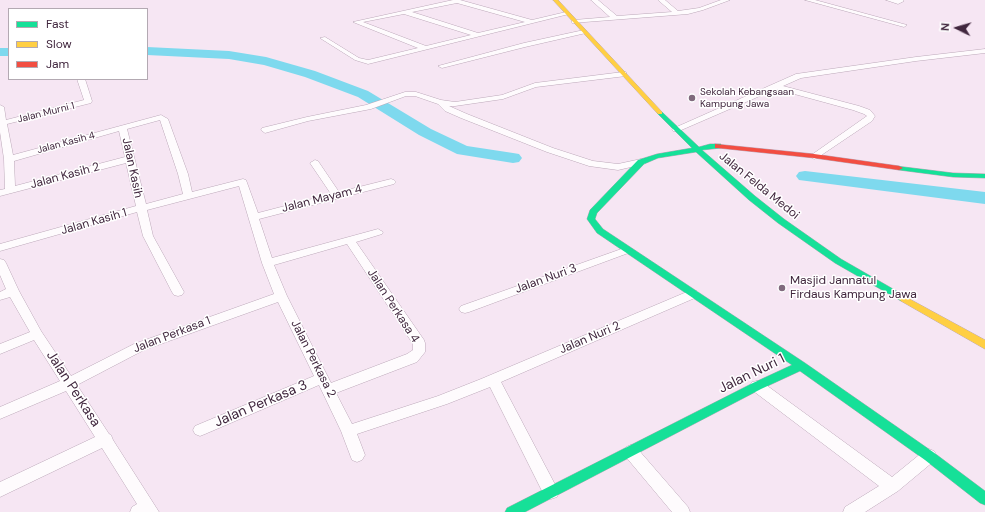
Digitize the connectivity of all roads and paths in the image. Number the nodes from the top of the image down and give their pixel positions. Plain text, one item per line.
1 (555, 0) edge
2 (594, 0) edge
3 (661, 0) edge
4 (727, 0) edge
5 (808, 0) edge
6 (889, 0) edge
7 (900, 0) edge
8 (405, 12) junction
9 (677, 13) junction
10 (566, 14) junction
11 (615, 18) junction
12 (531, 22) junction
13 (574, 22) junction
14 (904, 25) dead end
15 (584, 32) junction
16 (477, 35) junction
17 (323, 38) dead end
18 (425, 48) junction
19 (985, 51) edge
20 (442, 66) dead end
21 (623, 74) junction
22 (81, 80) edge
23 (774, 86) junction
24 (440, 102) junction
25 (0, 107) edge
26 (3, 123) junction
27 (123, 128) junction
28 (676, 129) junction
29 (265, 130) dead end
30 (697, 149) junction
31 (814, 156) junction
32 (9, 159) junction
33 (130, 159) junction
34 (641, 162) junction
35 (315, 163) dead end
36 (985, 176) edge
37 (243, 182) joint
38 (391, 182) dead end
39 (10, 190) junction
40 (0, 193) edge
41 (336, 195) junction
42 (188, 196) junction
43 (141, 208) junction
44 (254, 217) junction
45 (378, 232) dead end
46 (348, 240) junction
47 (0, 248) edge
48 (627, 250) junction
49 (0, 263) edge
50 (268, 263) junction
51 (13, 291) junction
52 (178, 292) dead end
53 (693, 294) junction
54 (0, 296) edge
55 (281, 296) junction
56 (465, 309) dead end
57 (38, 334) junction
58 (985, 345) edge
59 (0, 349) edge
60 (801, 366) junction
61 (490, 381) junction
62 (68, 384) junction
63 (325, 384) junction
64 (757, 386) junction
65 (0, 413) edge
66 (200, 430) dead end
67 (348, 431) junction
68 (106, 439) junction
69 (631, 452) junction
70 (357, 456) dead end
71 (929, 456) junction
72 (892, 486) junction
73 (0, 490) edge
74 (552, 492) junction
75 (985, 499) edge
76 (146, 510) edge
77 (512, 512) edge
78 (682, 512) edge
79 (851, 512) edge

1 - 10 street, Jalan Felda Medoi
2 - 11 street
3 - 9 street
4 - 9 street
5 - 14 street
6 - 7 street
8 - 12 street
8 - 16 street
8 - 18 street
9 - 11 street
10 - 12 street
10 - 13 street, Jalan Felda Medoi
11 - 13 street
12 - 16 street
13 - 15 street, Jalan Felda Medoi
15 - 20 street
15 - 21 street, Jalan Felda Medoi
16 - 18 street
17 - 18 street
19 - 23 street
21 - 24 street
21 - 28 street, Jalan Felda Medoi
22 - 26 street, Jalan Murni 1
23 - 28 street
23 - 31 street
24 - 29 street
24 - 34 street
25 - 26 street
26 - 32 street
27 - 32 street, Jalan Kasih 4
27 - 33 street, Jalan Kasih
27 - 42 street, Jalan Kasih 4
28 - 30 street, Jalan Felda Medoi
30 - 31 street
30 - 34 street
30 - 58 street, Jalan Felda Medoi
31 - 36 street
32 - 39 street
33 - 39 street, Jalan Kasih 2
33 - 43 street, Jalan Kasih
34 - 48 street
35 - 41 street
37 - 42 street, Jalan Kasih 1
37 - 44 street, Jalan Perkasa 2
38 - 41 street, Jalan Mayam 4
39 - 40 street, Jalan Kasih 2
41 - 44 street, Jalan Mayam 4
42 - 43 street, Jalan Kasih 1
43 - 47 street, Jalan Kasih 1
43 - 52 street, Jalan Kasih
44 - 50 street, Jalan Perkasa 2
45 - 46 street
46 - 50 street
46 - 63 street, Jalan Perkasa 4
48 - 53 street
48 - 56 street, Jalan Nuri 3
49 - 51 street, Jalan Perkasa
50 - 55 street, Jalan Perkasa 2
51 - 54 street
51 - 57 street, Jalan Perkasa
53 - 60 street
53 - 61 street, Jalan Nuri 2
55 - 62 street, Jalan Perkasa 1
55 - 63 street, Jalan Perkasa 2
57 - 59 street
57 - 62 street, Jalan Perkasa
60 - 64 street, Jalan Nuri 1
60 - 71 street, Jalan Nuri 1
61 - 67 street, Jalan Nuri 2
61 - 74 street
62 - 65 street, Jalan Perkasa 1
62 - 68 street, Jalan Perkasa
63 - 66 street, Jalan Perkasa 3
63 - 67 street, Jalan Perkasa 2
64 - 69 street, Jalan Nuri 1
64 - 72 street
67 - 70 street, Jalan Perkasa 2
68 - 73 street
68 - 76 street, Jalan Perkasa
69 - 74 street, Jalan Nuri 1
69 - 78 street
71 - 72 street
71 - 75 street, Jalan Nuri 1
72 - 79 street
74 - 77 street, Jalan Nuri 1

